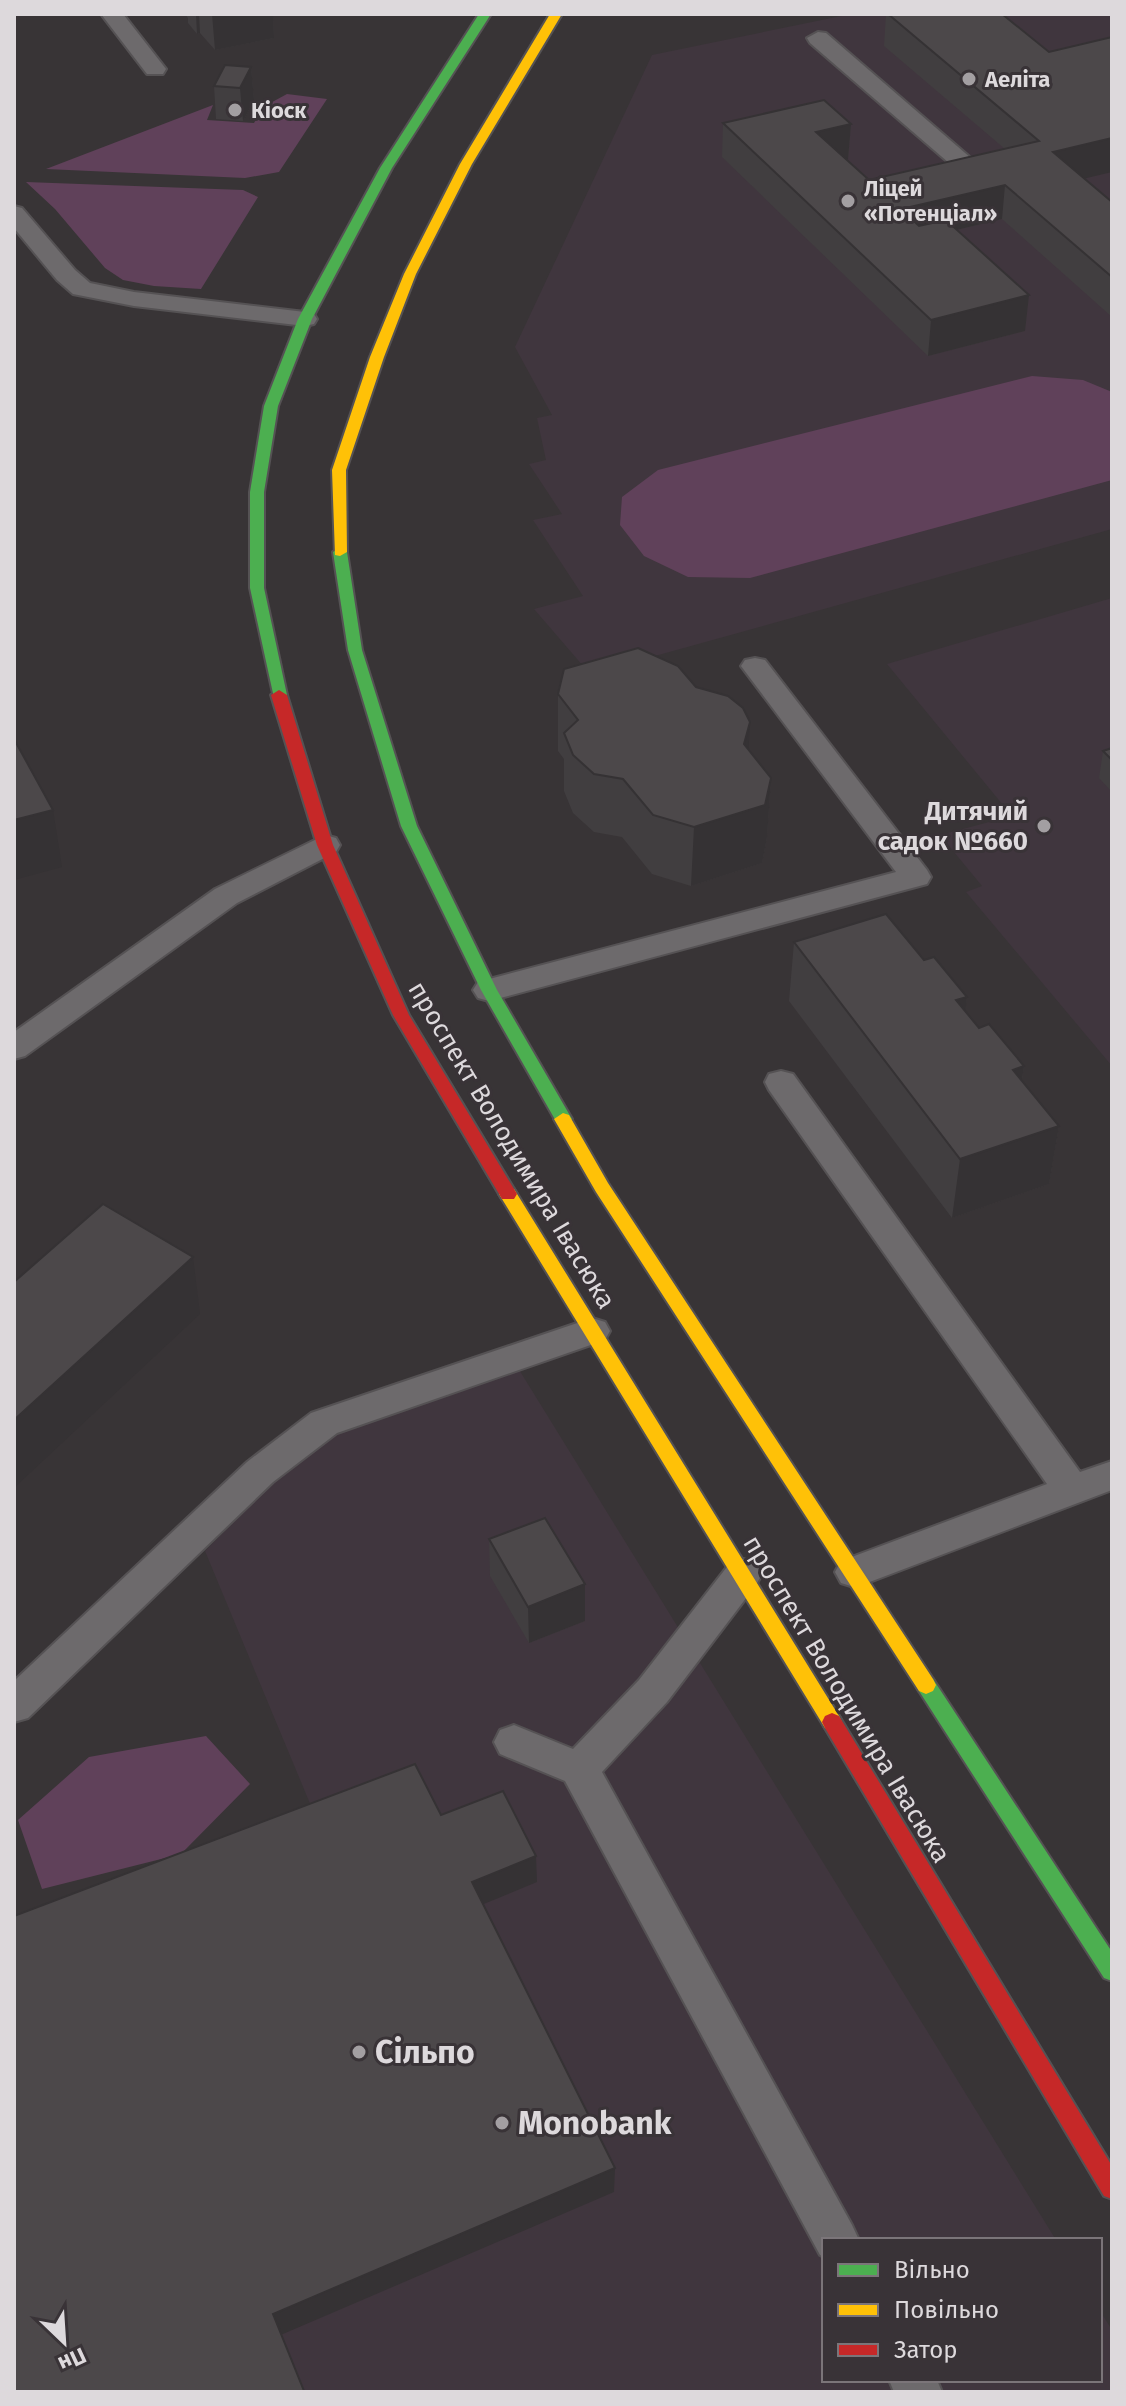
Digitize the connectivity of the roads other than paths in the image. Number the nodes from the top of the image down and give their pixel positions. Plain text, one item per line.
1 (112, 14) edge
2 (485, 14) edge
3 (556, 14) edge
4 (818, 38) dead end
5 (155, 69) dead end
6 (964, 164) edge
7 (14, 213) edge
8 (305, 319) junction
9 (755, 666) dead end
10 (325, 845) junction
11 (489, 990) junction
12 (14, 1048) edge
13 (781, 1082) dead end
14 (592, 1331) junction
15 (1112, 1475) edge
16 (1072, 1490) junction
17 (854, 1572) junction
18 (743, 1574) junction
19 (14, 1706) edge
20 (514, 1742) dead end
21 (579, 1769) junction
22 (1112, 1971) edge
23 (1112, 2188) edge
24 (835, 2238) edge

1 - 5 lane
2 - 8 main road, проспект Володимира Івасюка
3 - 11 main road
4 - 6 lane
7 - 8 lane
8 - 10 main road, проспект Володимира Івасюка
9 - 11 lane
10 - 12 lane
10 - 14 main road, проспект Володимира Івасюка
11 - 17 main road
13 - 16 lane
14 - 18 main road, проспект Володимира Івасюка
14 - 19 lane
15 - 16 lane
16 - 17 lane
17 - 22 main road
18 - 21 lane
18 - 23 main road, проспект Володимира Івасюка
20 - 21 lane
21 - 24 lane

